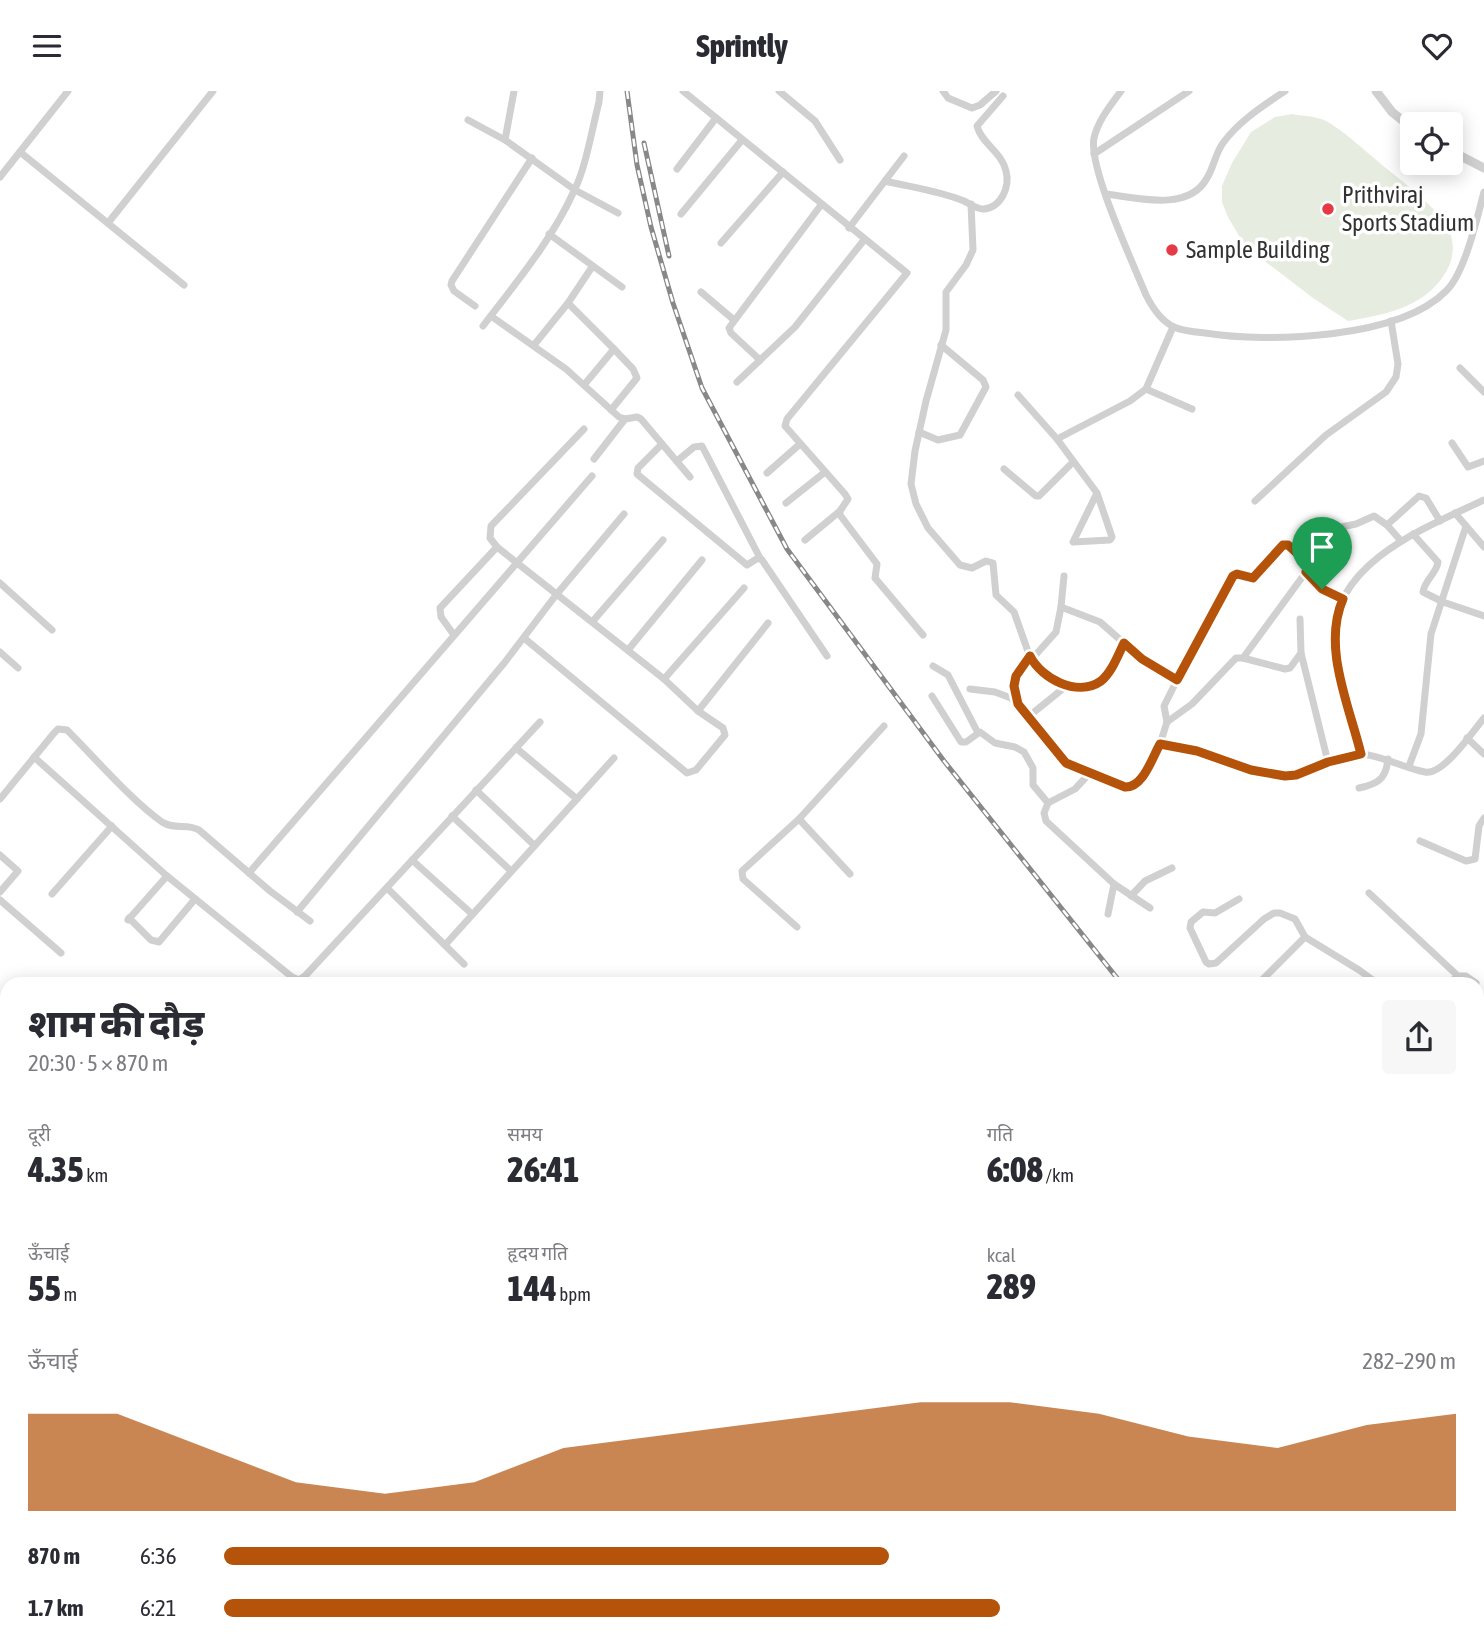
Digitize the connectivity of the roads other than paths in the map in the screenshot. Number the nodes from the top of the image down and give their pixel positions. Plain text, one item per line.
1 (68, 91) edge
2 (213, 91) edge
3 (514, 91) edge
4 (600, 91) edge
5 (683, 91) edge
6 (779, 91) edge
7 (795, 91) edge
8 (943, 91) edge
9 (1121, 91) edge
10 (1189, 91) edge
11 (1285, 91) edge
12 (1376, 91) edge
13 (1000, 94) edge
14 (788, 99) junction
15 (716, 118) junction
16 (1400, 118) edge
17 (468, 120) dead end
18 (505, 140) junction
19 (742, 140) junction
20 (20, 152) junction
21 (1094, 154) junction
22 (904, 156) dead end
23 (1463, 157) edge
24 (532, 158) junction
25 (840, 160) dead end
26 (1484, 168) edge
27 (677, 169) dead end
28 (783, 172) junction
29 (0, 177) edge
30 (885, 181) junction
31 (575, 190) junction
32 (1484, 192) edge
33 (1106, 194) junction
34 (971, 204) junction
35 (821, 205) junction
36 (618, 213) dead end
37 (681, 214) dead end
38 (108, 223) junction
39 (849, 228) junction
40 (549, 234) junction
41 (864, 240) junction
42 (721, 243) dead end
43 (592, 267) junction
44 (184, 285) dead end
45 (622, 288) dead end
46 (701, 292) dead end
47 (568, 303) junction
48 (475, 306) dead end
49 (491, 316) junction
50 (734, 320) junction
51 (1391, 321) junction
52 (483, 326) dead end
53 (1173, 327) junction
54 (534, 345) junction
55 (941, 345) junction
56 (614, 349) junction
57 (760, 359) junction
58 (1460, 368) dead end
59 (737, 382) dead end
60 (583, 385) junction
61 (1146, 389) junction
62 (1484, 392) edge
63 (1018, 395) dead end
64 (1192, 409) dead end
65 (611, 410) junction
66 (625, 419) junction
67 (584, 429) dead end
68 (919, 432) junction
69 (1057, 439) junction
70 (1452, 443) dead end
71 (662, 444) junction
72 (800, 444) junction
73 (594, 459) dead end
74 (677, 461) junction
75 (1484, 461) edge
76 (1073, 462) junction
77 (1004, 469) dead end
78 (825, 472) junction
79 (767, 473) dead end
80 (592, 476) dead end
81 (690, 477) dead end
82 (1097, 493) junction
83 (1484, 500) edge
84 (1255, 501) dead end
85 (786, 503) dead end
86 (840, 511) junction
87 (1455, 513) junction
88 (624, 514) dead end
89 (1440, 521) junction
90 (1387, 526) junction
91 (1466, 526) junction
92 (1413, 534) junction
93 (663, 540) dead end
94 (805, 540) dead end
95 (1401, 541) junction
96 (497, 547) junction
97 (1484, 547) edge
98 (760, 558) junction
99 (702, 560) dead end
100 (516, 563) junction
101 (1308, 569) junction
102 (1064, 576) dead end
103 (0, 583) edge
104 (744, 587) dead end
105 (556, 595) junction
106 (1343, 599) junction
107 (1443, 602) junction
108 (1061, 607) junction
109 (1484, 616) edge
110 (1300, 619) dead end
111 (593, 621) junction
112 (768, 623) dead end
113 (52, 630) dead end
114 (454, 635) junction
115 (923, 635) dead end
116 (524, 638) junction
117 (1124, 643) junction
118 (628, 650) junction
119 (0, 652) edge
120 (1301, 653) junction
121 (827, 656) dead end
122 (1030, 658) junction
123 (1243, 658) junction
124 (933, 666) dead end
125 (18, 668) dead end
126 (664, 679) junction
127 (1177, 680) junction
128 (1065, 687) junction
129 (970, 689) dead end
130 (932, 696) dead end
131 (1018, 704) junction
132 (698, 711) junction
133 (1028, 717) junction
134 (1484, 718) edge
135 (540, 722) dead end
136 (1167, 722) junction
137 (884, 726) dead end
138 (978, 733) junction
139 (1467, 738) junction
140 (1160, 744) junction
141 (516, 748) junction
142 (1361, 754) junction
143 (1484, 754) edge
144 (34, 757) junction
145 (614, 758) dead end
146 (1388, 759) junction
147 (1328, 762) junction
148 (1409, 766) junction
149 (1089, 774) junction
150 (1359, 788) dead end
151 (476, 790) junction
152 (0, 799) edge
153 (577, 799) junction
154 (1048, 803) junction
155 (452, 816) junction
156 (1484, 818) edge
157 (799, 819) junction
158 (112, 826) junction
159 (1420, 841) dead end
160 (534, 845) junction
161 (0, 855) edge
162 (412, 860) junction
163 (1172, 868) dead end
164 (511, 871) junction
165 (249, 873) junction
166 (850, 874) dead end
167 (167, 876) junction
168 (1114, 884) junction
169 (387, 888) junction
170 (0, 892) edge
171 (1369, 893) dead end
172 (52, 894) dead end
173 (1131, 896) junction
174 (195, 899) junction
175 (1239, 899) dead end
176 (0, 900) edge
177 (1150, 908) dead end
178 (298, 912) junction
179 (472, 914) junction
180 (1108, 914) dead end
181 (310, 921) dead end
182 (797, 927) dead end
183 (1305, 937) junction
184 (445, 945) junction
185 (61, 953) dead end
186 (464, 964) dead end
187 (1458, 976) joint
188 (295, 977) edge
189 (304, 977) edge
190 (1265, 977) edge
191 (1368, 977) edge
192 (1467, 977) edge

1 - 20 street
2 - 38 street
3 - 18 street
4 - 31 street
5 - 15 street
6 - 14 street
7 - 14 street
8 - 13 street
9 - 21 street
10 - 21 street
11 - 33 street
12 - 16 street
13 - 34 street
14 - 25 street
15 - 19 street
15 - 27 street
17 - 18 street
18 - 24 street
19 - 28 street
19 - 37 street
20 - 29 street
20 - 38 street
21 - 33 street
22 - 30 street
23 - 26 street
24 - 31 street
24 - 48 street
28 - 35 street
28 - 42 street
30 - 34 street
30 - 39 street
31 - 36 street
31 - 40 street
32 - 51 street
33 - 53 street
34 - 55 street
35 - 39 street
35 - 50 street
38 - 44 street
39 - 41 street
40 - 43 street
40 - 49 street
41 - 57 street
41 - 72 street
43 - 45 street
43 - 47 street
46 - 50 street
47 - 54 street
47 - 56 street
49 - 52 street
49 - 54 street
50 - 57 street
51 - 53 street
51 - 84 street
53 - 61 street
54 - 60 street
55 - 68 street
55 - 68 street
56 - 60 street
56 - 65 street
57 - 59 street
58 - 62 street
60 - 65 street
61 - 64 street
61 - 69 street
63 - 69 street
65 - 66 street
66 - 71 street
66 - 73 street
67 - 96 street
68 - 122 street
69 - 76 street
70 - 75 street
71 - 74 street
71 - 98 street
72 - 78 street
72 - 79 street
74 - 81 street
74 - 98 street
76 - 77 street
76 - 82 street
78 - 85 street
78 - 86 street
80 - 100 street
82 - 82 street
83 - 87 street
86 - 94 street
86 - 115 street
87 - 89 street
87 - 91 street
88 - 105 street
89 - 90 street
89 - 92 street
90 - 95 street
90 - 101 street
91 - 97 street
91 - 107 street
92 - 95 street
92 - 107 street
93 - 111 street
95 - 106 street
96 - 100 street
96 - 114 street
98 - 121 street
99 - 118 street
100 - 105 street
100 - 114 street
101 - 106 street
101 - 123 street
101 - 127 street
102 - 108 street
103 - 113 street
104 - 126 street
105 - 111 street
105 - 116 street
106 - 142 street
107 - 109 street
107 - 148 street
108 - 117 street
108 - 122 street
110 - 120 street
111 - 118 street
112 - 132 street
114 - 165 street
116 - 132 street
116 - 178 street
117 - 127 street
117 - 128 street
118 - 126 street
119 - 125 street
120 - 123 street
120 - 147 street
122 - 128 street
122 - 131 street
123 - 136 street
124 - 138 street
126 - 132 street
127 - 136 street
128 - 133 street
129 - 131 street
130 - 138 street
131 - 133 street
133 - 149 street
134 - 139 street
135 - 141 street
136 - 140 street
137 - 157 street
138 - 154 street
139 - 143 street
139 - 148 street
140 - 147 street
140 - 149 street
141 - 151 street
141 - 153 street
142 - 146 street
142 - 147 street
144 - 152 street
144 - 158 street
144 - 165 street
145 - 153 street
146 - 148 street
146 - 150 street
149 - 154 street
151 - 155 street
151 - 160 street
153 - 160 street
154 - 168 street
155 - 162 street
155 - 164 street
156 - 159 street
157 - 166 street
157 - 182 street
158 - 167 street
158 - 172 street
160 - 164 street
161 - 170 street
162 - 169 street
162 - 179 street
163 - 173 street
164 - 179 street
165 - 178 street
167 - 174 street
167 - 174 street
168 - 173 street
168 - 180 street
169 - 184 street
169 - 189 street
171 - 187 street
173 - 177 street
174 - 188 street
175 - 183 street
176 - 185 street
178 - 181 street
179 - 184 street
183 - 190 street
183 - 191 street
184 - 186 street
187 - 192 street

